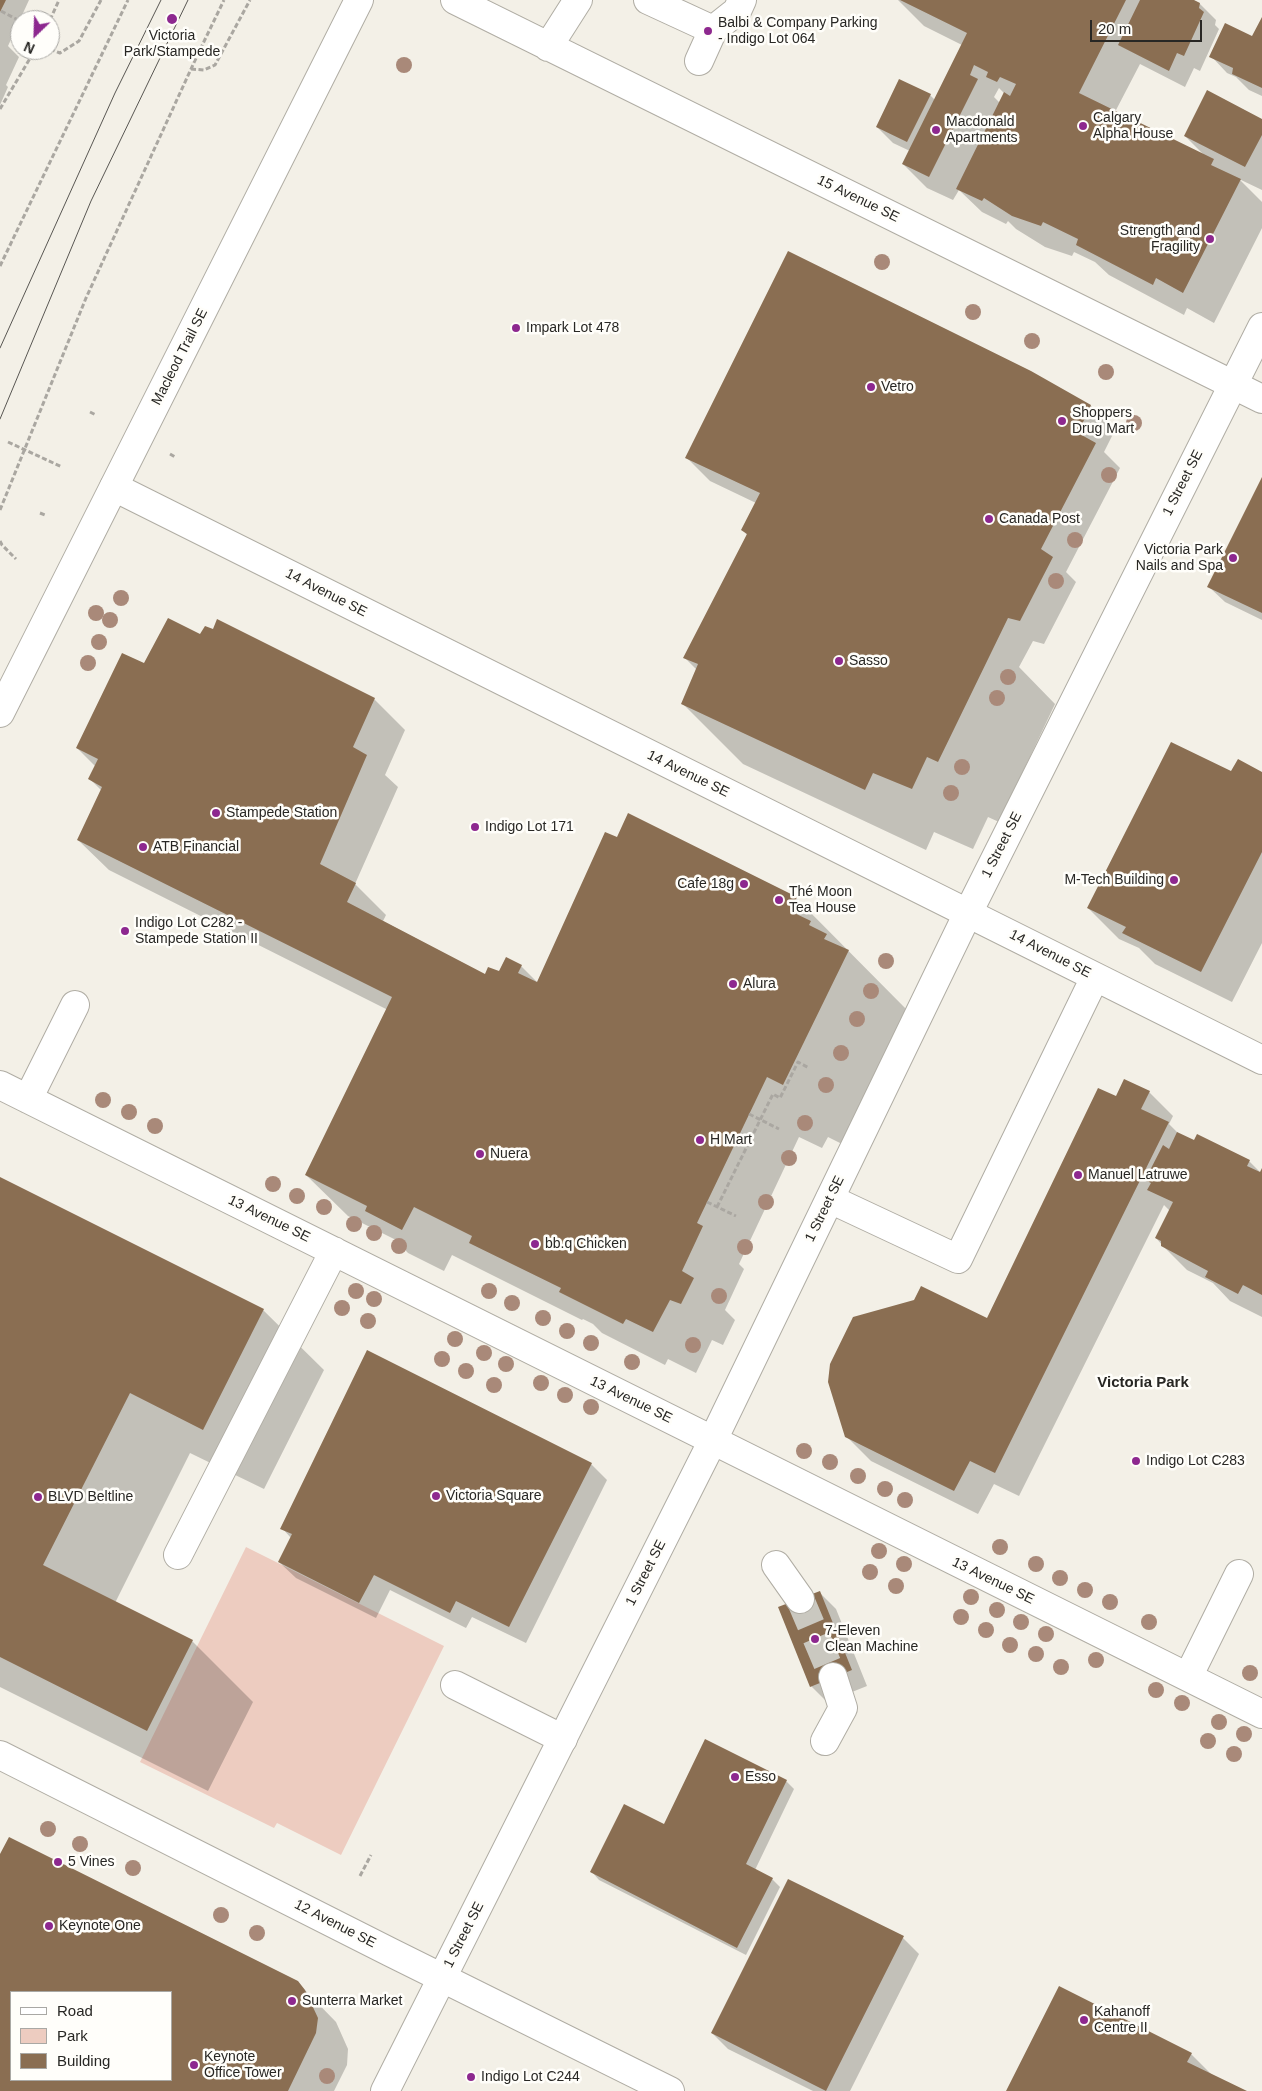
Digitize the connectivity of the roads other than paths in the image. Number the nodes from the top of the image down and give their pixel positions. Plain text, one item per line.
1 (359, 0) edge
2 (455, 0) edge
3 (578, 0) edge
4 (648, 0) edge
5 (742, 0) edge
6 (713, 30) junction
7 (548, 46) junction
8 (699, 61) dead end
9 (1262, 327) edge
10 (1232, 384) junction
11 (1262, 399) edge
12 (114, 487) junction
13 (0, 713) edge
14 (968, 913) junction
15 (1094, 977) junction
16 (75, 1005) dead end
17 (1262, 1060) edge
18 (0, 1085) edge
19 (28, 1099) junction
20 (830, 1199) junction
21 (334, 1252) junction
22 (713, 1440) junction
23 (178, 1555) dead end
24 (776, 1565) dead end
25 (1239, 1574) dead end
26 (800, 1599) tunnel mouth
27 (834, 1677) tunnel mouth
28 (1188, 1677) junction
29 (454, 1685) dead end
30 (1262, 1714) edge
31 (563, 1739) junction
32 (825, 1741) dead end
33 (0, 1755) edge
34 (443, 1977) junction
35 (386, 2091) edge
36 (670, 2091) edge

1 - 12 street, Macleod Trail SE
2 - 7 street, 15 Avenue SE
3 - 7 street
4 - 6 street
5 - 6 street
6 - 8 street
7 - 10 street, 15 Avenue SE
9 - 10 street, 1 Street SE
10 - 11 street, 15 Avenue SE
10 - 14 street, 1 Street SE
12 - 13 street, Macleod Trail SE
12 - 14 street, 14 Avenue SE
14 - 15 street, 14 Avenue SE
14 - 20 street, 1 Street SE
15 - 17 street, 14 Avenue SE
15 - 20 street
16 - 19 street
18 - 19 street, 13 Avenue SE
19 - 21 street, 13 Avenue SE
20 - 22 street, 1 Street SE
21 - 22 street, 13 Avenue SE
21 - 23 street
22 - 28 street, 13 Avenue SE
22 - 31 street, 1 Street SE
24 - 26 street
25 - 28 street
27 - 32 street
28 - 30 street, 13 Avenue SE
29 - 31 street
31 - 34 street, 1 Street SE
33 - 34 street, 12 Avenue SE
34 - 35 street, 1 Street SE
34 - 36 street, 12 Avenue SE

